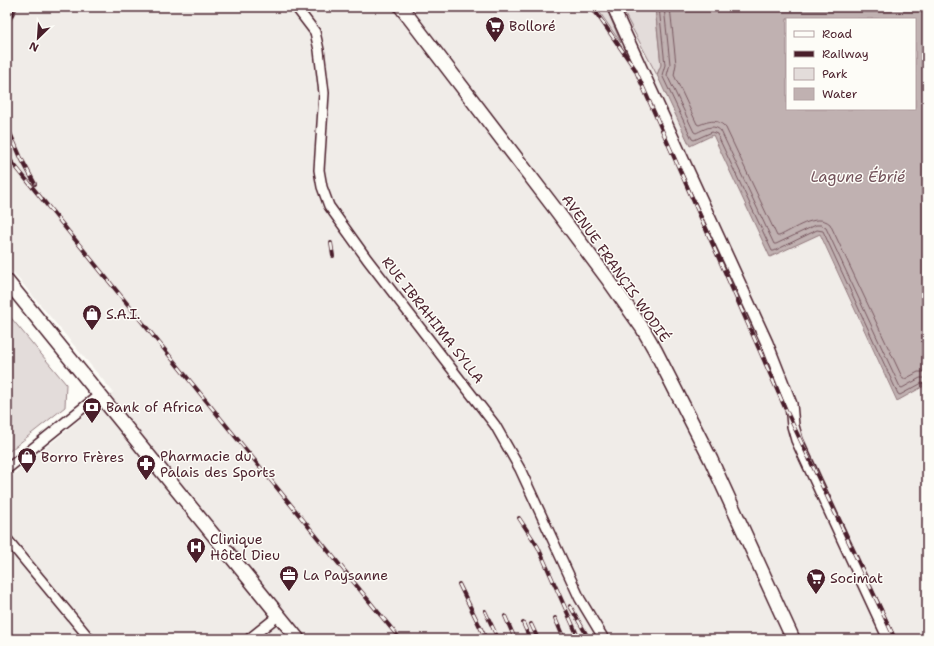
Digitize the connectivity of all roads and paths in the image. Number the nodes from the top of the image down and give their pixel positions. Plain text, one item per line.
1 (296, 7) edge
2 (401, 7) edge
3 (613, 7) edge
4 (7, 281) edge
5 (99, 394) junction
6 (7, 469) edge
7 (7, 538) edge
8 (278, 616) junction
9 (90, 639) edge
10 (248, 639) edge
11 (298, 639) edge
12 (604, 639) edge
13 (793, 639) edge
14 (889, 639) edge

1 - 12 street, RUE IBRAHIMA SYLLA
2 - 13 main road, AVENUE FRANÇIS WODIÉ
3 - 14 street
4 - 5 main road
5 - 6 street
5 - 8 main road
7 - 9 street
8 - 10 street
8 - 11 main road

